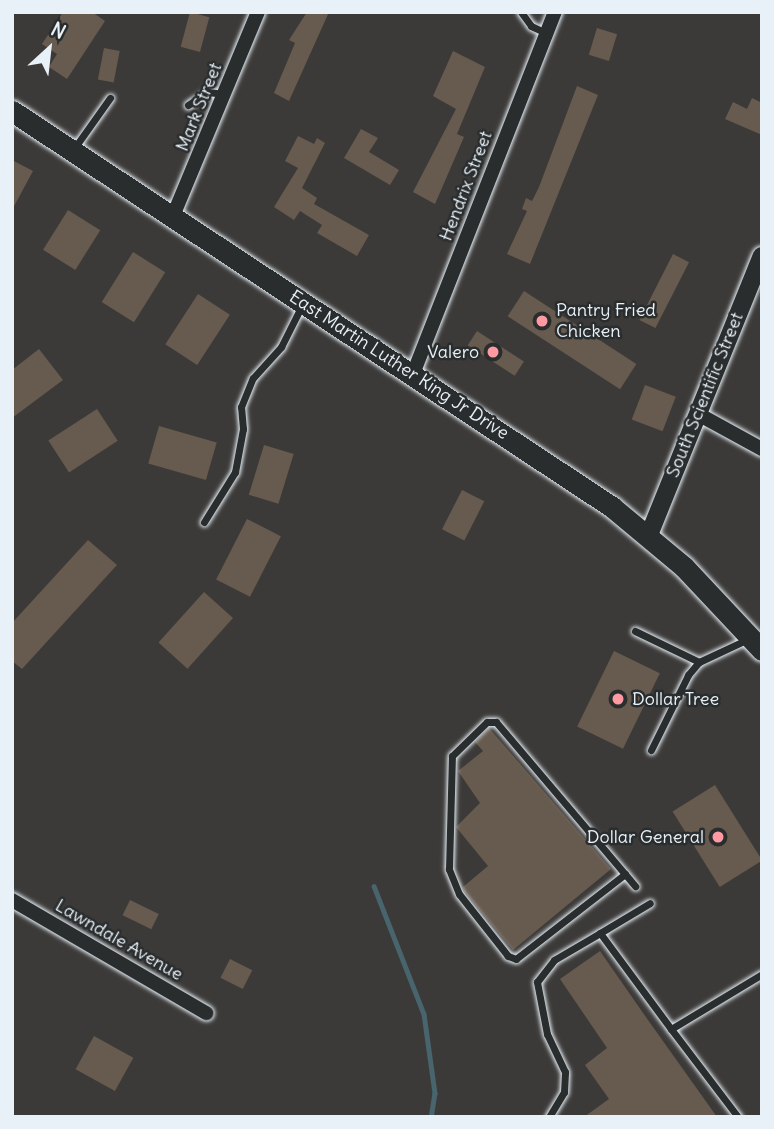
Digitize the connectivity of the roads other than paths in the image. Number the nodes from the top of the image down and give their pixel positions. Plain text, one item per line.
1 (258, 12) edge
2 (521, 12) edge
3 (555, 12) edge
4 (547, 33) junction
5 (225, 94) junction
6 (110, 98) dead end
7 (188, 105) dead end
8 (12, 111) edge
9 (73, 150) junction
10 (173, 216) junction
11 (762, 256) edge
12 (303, 302) junction
13 (413, 374) junction
14 (698, 414) junction
15 (762, 449) edge
16 (204, 522) dead end
17 (649, 535) junction
18 (635, 631) dead end
19 (757, 643) edge
20 (699, 662) junction
21 (651, 750) dead end
22 (625, 874) junction
23 (635, 886) dead end
24 (12, 900) edge
25 (650, 903) dead end
26 (600, 933) junction
27 (762, 974) edge
28 (206, 1013) dead end
29 (671, 1029) junction
30 (549, 1117) edge
31 (738, 1117) edge

1 - 5 street, Mark Street
2 - 4 lane
3 - 4 street, Hendrix Street
4 - 13 street, Hendrix Street
5 - 7 lane
5 - 10 street, Mark Street
6 - 9 lane
8 - 9 main road, East Martin Luther King Jr Drive
9 - 10 main road, East Martin Luther King Jr Drive
10 - 12 main road, East Martin Luther King Jr Drive
11 - 14 street, South Scientific Street
12 - 13 main road, East Martin Luther King Jr Drive
12 - 16 lane
13 - 17 main road, East Martin Luther King Jr Drive
14 - 15 street
14 - 17 street, South Scientific Street
17 - 19 main road, East Martin Luther King Jr Drive
18 - 20 lane
19 - 20 lane
20 - 21 lane
22 - 22 lane
22 - 23 lane
24 - 28 street, Lawndale Avenue
25 - 26 lane
26 - 29 lane
26 - 30 lane
27 - 29 lane
29 - 31 lane

